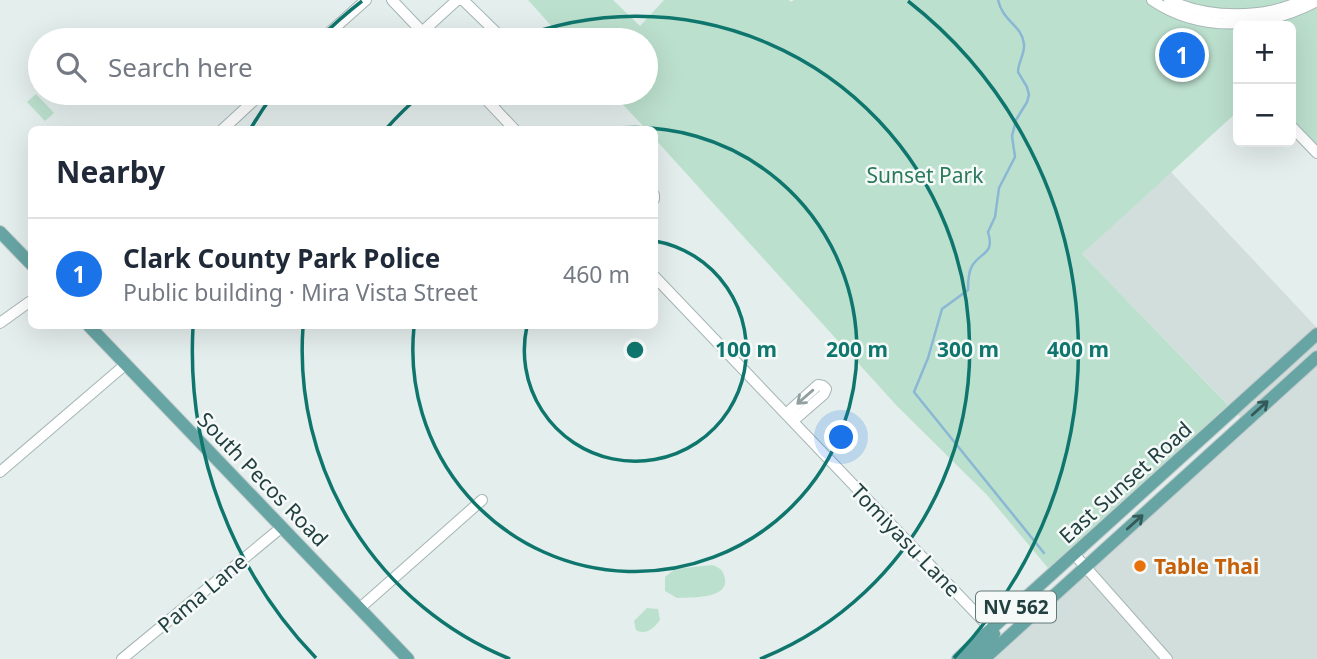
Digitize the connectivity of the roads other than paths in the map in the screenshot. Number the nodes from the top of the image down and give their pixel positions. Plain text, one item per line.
1 (366, 0) edge
2 (392, 0) edge
3 (1152, 0) edge
4 (1168, 0) edge
5 (1303, 0) edge
6 (1317, 1) edge
7 (1282, 17) edge
8 (334, 28) edge
9 (418, 28) edge
10 (433, 28) edge
11 (492, 28) edge
12 (249, 105) edge
13 (492, 105) edge
14 (226, 126) edge
15 (511, 126) edge
16 (1296, 131) edge
17 (1317, 153) edge
18 (0, 232) edge
19 (28, 261) edge
20 (658, 280) edge
21 (28, 303) edge
22 (0, 323) edge
23 (92, 329) edge
24 (1317, 334) edge
25 (1317, 357) edge
26 (126, 364) junction
27 (1198, 441) junction
28 (1210, 454) junction
29 (0, 472) edge
30 (482, 500) dead end
31 (282, 527) junction
32 (1073, 554) junction
33 (1085, 567) junction
34 (360, 608) junction
35 (991, 629) junction
36 (122, 659) edge
37 (408, 659) edge
38 (958, 659) edge
39 (971, 659) edge
40 (984, 659) edge
41 (1167, 659) edge

1 - 8 street
2 - 9 street
3 - 7 street
4 - 7 street
5 - 7 street
6 - 7 street
10 - 11 street
12 - 14 street
13 - 15 street
16 - 17 street
18 - 19 main road
20 - 35 street, Tomiyasu Lane
21 - 22 street
23 - 26 main road, South Pecos Road
24 - 27 main road, East Sunset Road / NV 562
28 -> 25 main road, East Sunset Road / NV 562
26 - 29 street
26 - 31 main road, South Pecos Road
27 - 28 main road
27 - 32 main road, East Sunset Road / NV 562
33 -> 28 main road, East Sunset Road / NV 562
30 - 34 street
31 - 34 main road, South Pecos Road
31 - 36 street, Pama Lane
32 - 33 street
32 - 35 main road, East Sunset Road / NV 562
33 - 40 main road, East Sunset Road / NV 562
33 - 41 street
34 - 37 main road, South Pecos Road
35 - 38 main road, East Sunset Road / NV 562
35 - 39 main road

